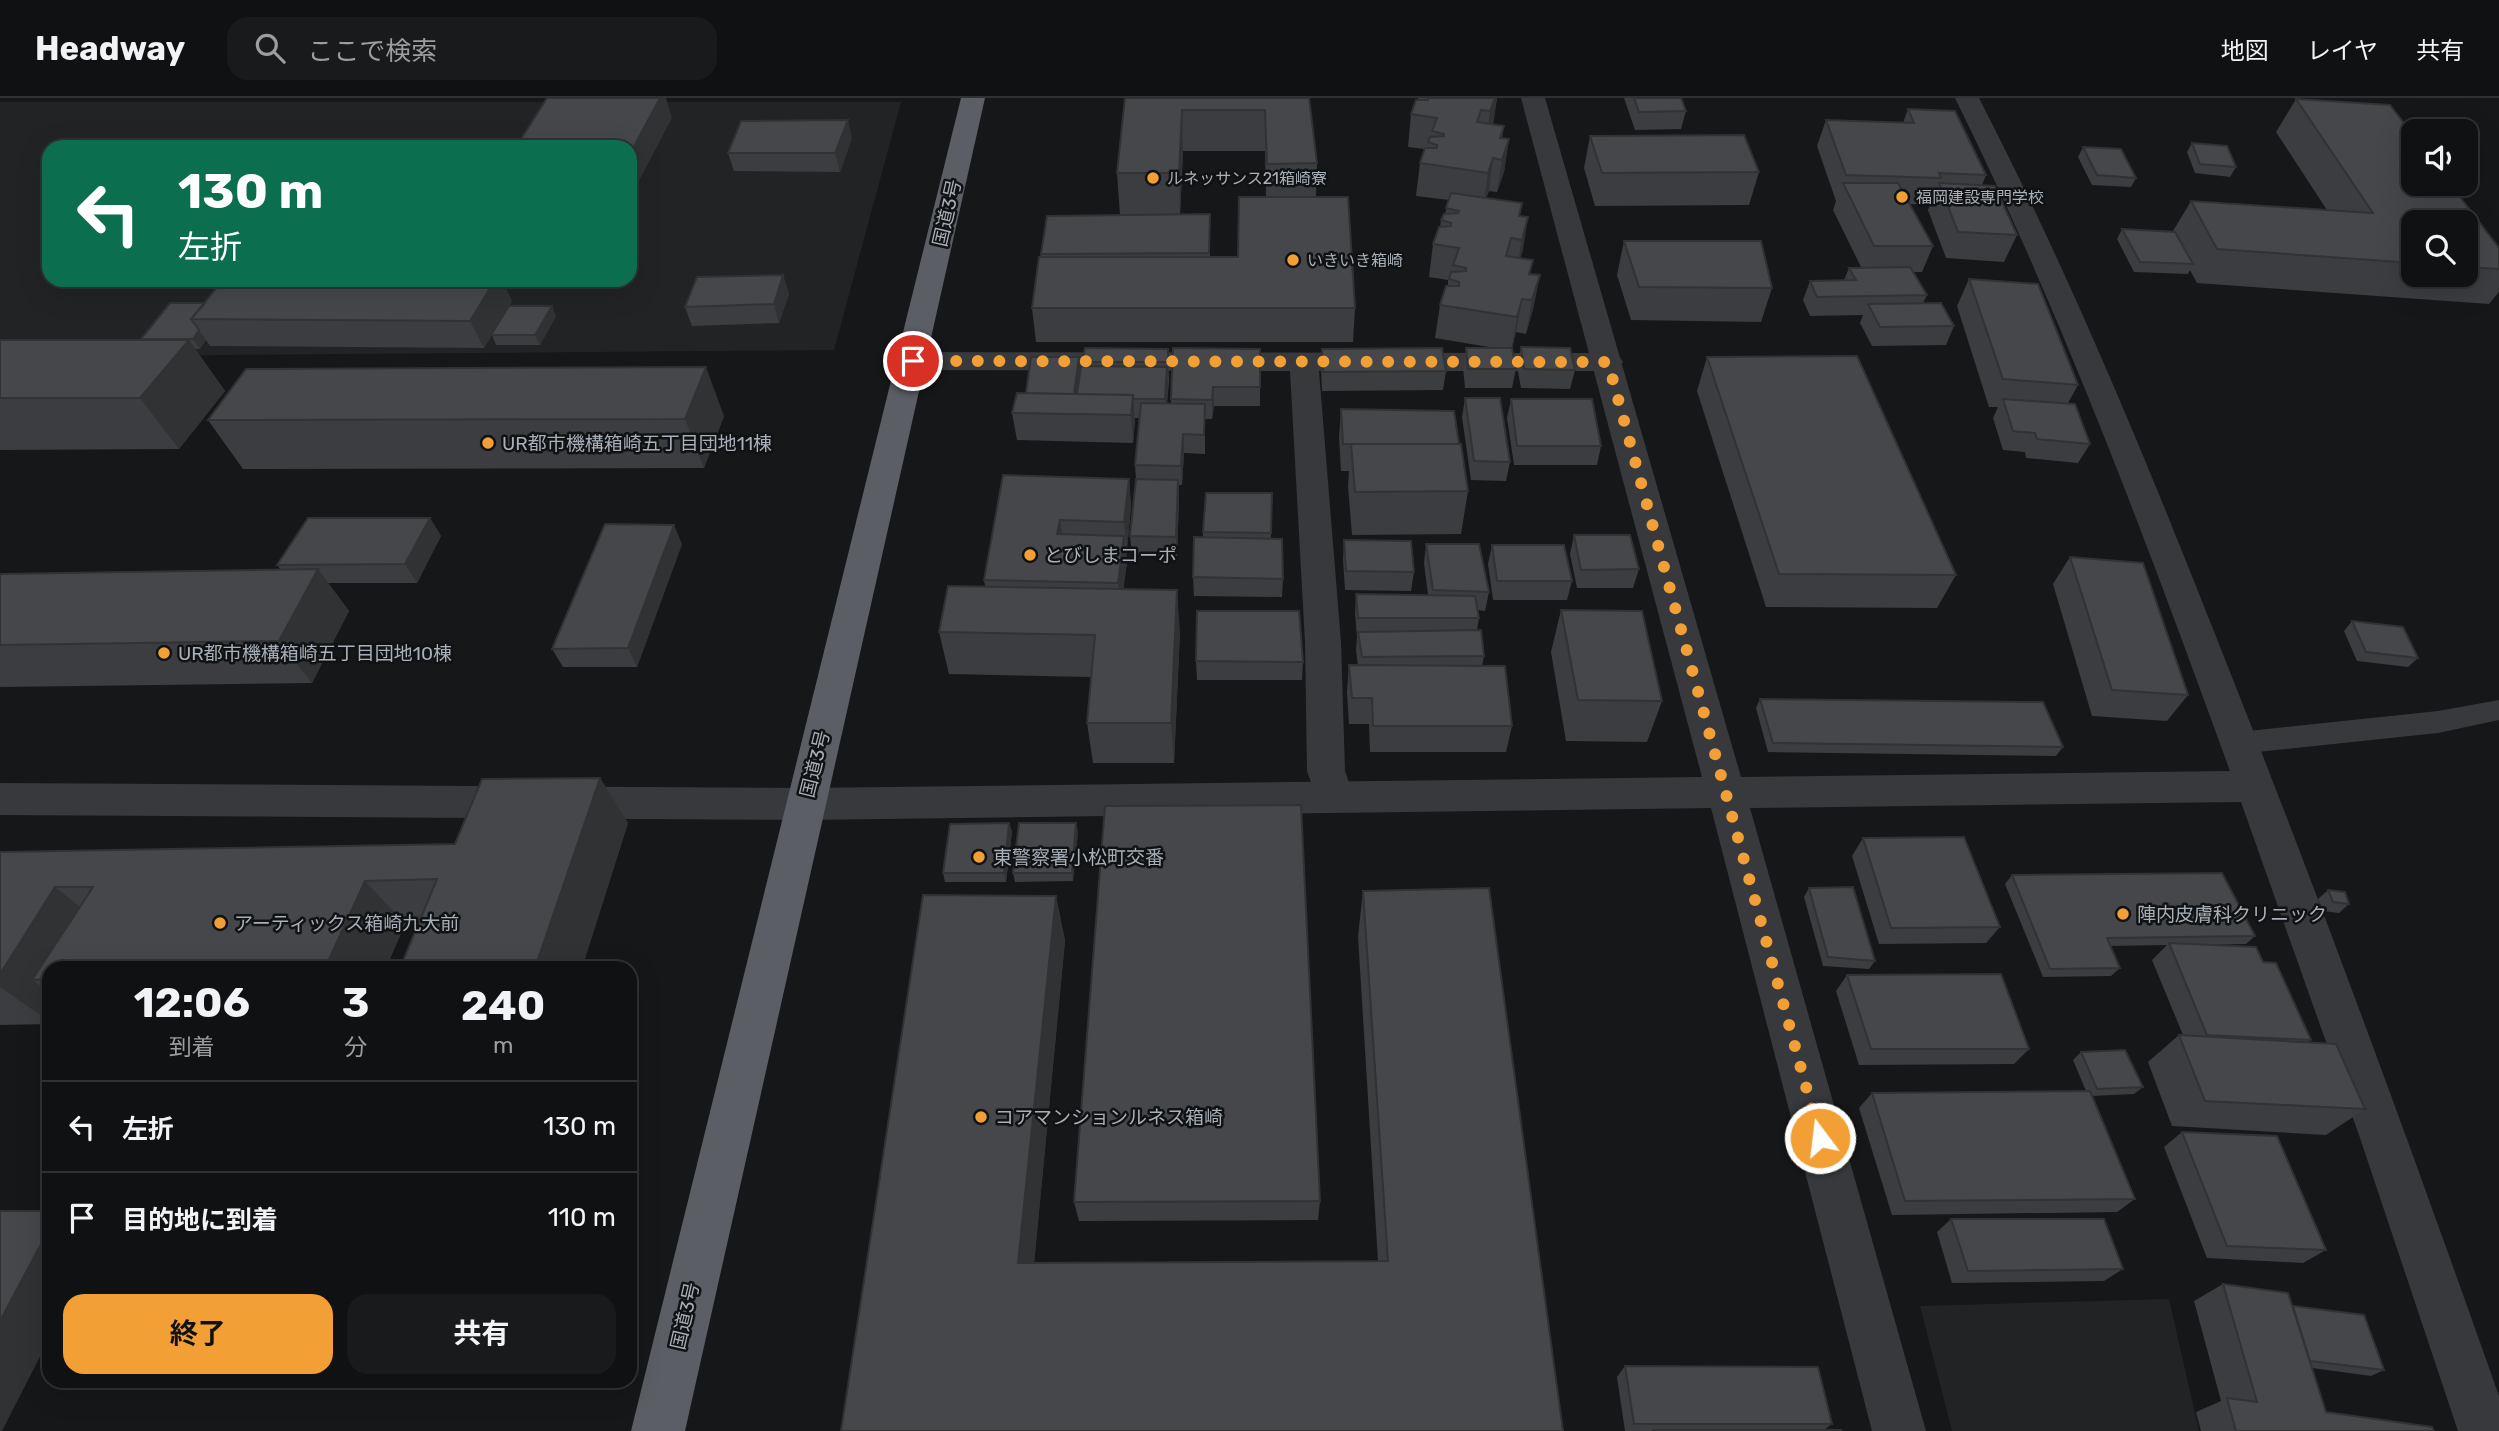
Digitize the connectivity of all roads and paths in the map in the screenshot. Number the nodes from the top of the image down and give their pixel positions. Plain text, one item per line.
1 (973, 98) edge
2 (1533, 98) edge
3 (1967, 98) edge
4 (913, 361) junction
5 (1608, 362) junction
6 (1304, 363) junction
7 (2499, 710) edge
8 (2239, 743) junction
9 (2255, 786) junction
10 (1726, 792) junction
11 (1334, 797) junction
12 (0, 799) edge
13 (806, 804) junction
14 (658, 1431) edge
15 (1899, 1431) edge
16 (2485, 1431) edge

1 - 4 highway, 国道3号
2 - 5 street
3 - 8 street
4 - 6 street
4 - 13 highway, 国道3号
5 - 6 street
5 - 10 street
6 - 11 street
7 - 8 lane
8 - 9 street
9 - 10 street
9 - 16 street
10 - 11 street
10 - 15 street
11 - 13 street
12 - 13 street
13 - 14 highway, 国道3号

